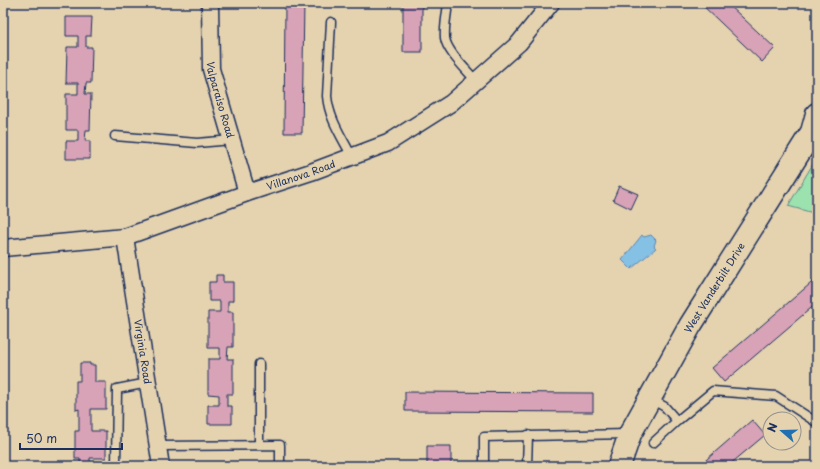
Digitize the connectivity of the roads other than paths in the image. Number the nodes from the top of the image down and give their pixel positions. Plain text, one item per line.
1 (210, 3) edge
2 (448, 3) edge
3 (551, 3) edge
4 (331, 22) dead end
5 (476, 81) junction
6 (817, 114) edge
7 (114, 136) dead end
8 (232, 140) junction
9 (352, 156) junction
10 (247, 193) junction
11 (125, 237) junction
12 (3, 248) edge
13 (259, 364) dead end
14 (148, 383) junction
15 (650, 399) junction
16 (678, 421) junction
17 (816, 422) edge
18 (630, 434) junction
19 (528, 435) junction
20 (653, 443) dead end
21 (259, 445) junction
22 (158, 446) junction
23 (116, 466) edge
24 (161, 466) edge
25 (280, 466) edge
26 (484, 466) edge
27 (528, 466) edge
28 (619, 466) edge

1 - 8 street, Valparaiso Road
2 - 5 lane
3 - 5 street, Villanova Road
4 - 9 lane
5 - 9 street, Villanova Road
6 - 15 street, West Vanderbilt Drive
7 - 8 lane
8 - 10 street, Valparaiso Road
9 - 10 street, Villanova Road
10 - 11 street, Villanova Road
11 - 12 street, Villanova Road
11 - 14 street, Virginia Road
13 - 21 lane
14 - 22 street, Virginia Road
14 - 23 lane
15 - 16 lane
15 - 18 street, West Vanderbilt Drive
16 - 17 lane
16 - 20 lane
18 - 19 lane
18 - 28 street, West Vanderbilt Drive
19 - 26 lane
19 - 27 lane
21 - 22 lane
21 - 25 lane
22 - 24 street, Virginia Road

